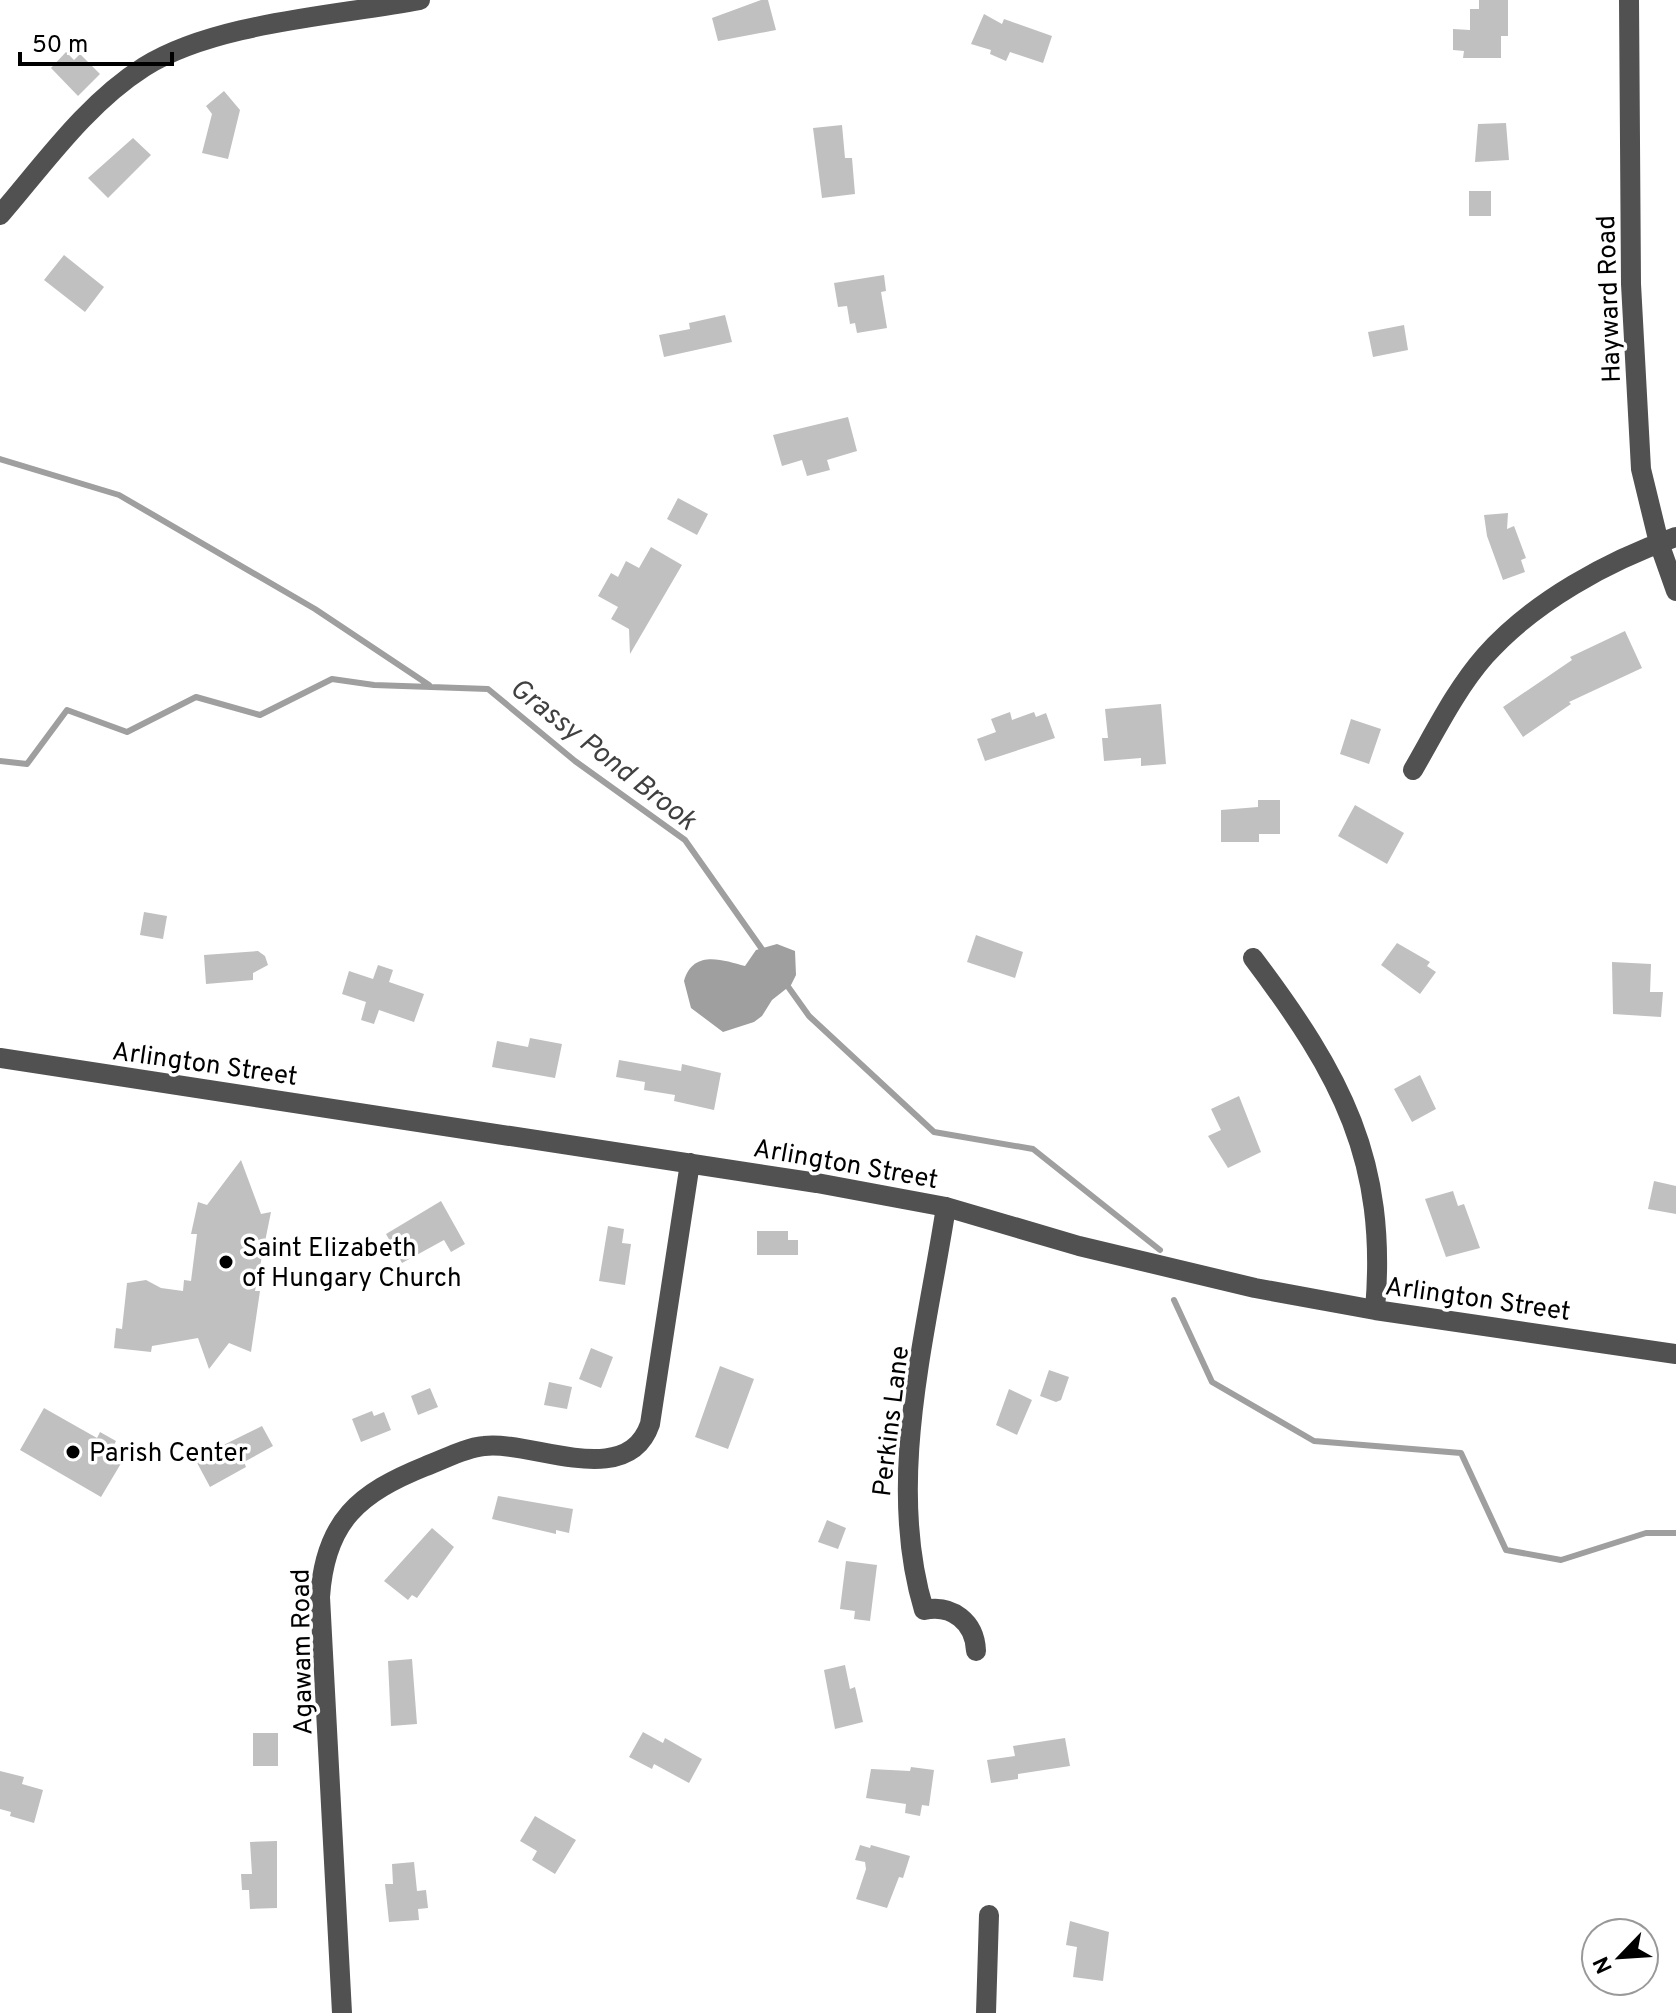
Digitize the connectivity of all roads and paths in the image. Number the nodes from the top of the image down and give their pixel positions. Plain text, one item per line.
1 (420, 0) edge
2 (1629, 0) edge
3 (0, 215) edge
4 (1667, 540) edge
5 (1676, 591) edge
6 (1413, 770) dead end
7 (1253, 958) dead end
8 (0, 1058) edge
9 (690, 1163) junction
10 (946, 1207) junction
11 (1375, 1310) junction
12 (1676, 1354) edge
13 (976, 1651) dead end
14 (989, 1915) dead end
15 (342, 2013) edge
16 (986, 2013) edge

1 - 3 street
2 - 4 street, Hayward Road
4 - 5 street, Hayward Road
4 - 6 street
7 - 11 street
8 - 9 street, Arlington Street
9 - 10 street, Arlington Street
9 - 15 street, Agawam Road
10 - 11 street, Arlington Street
10 - 13 street, Perkins Lane
11 - 12 street, Arlington Street
14 - 16 street

